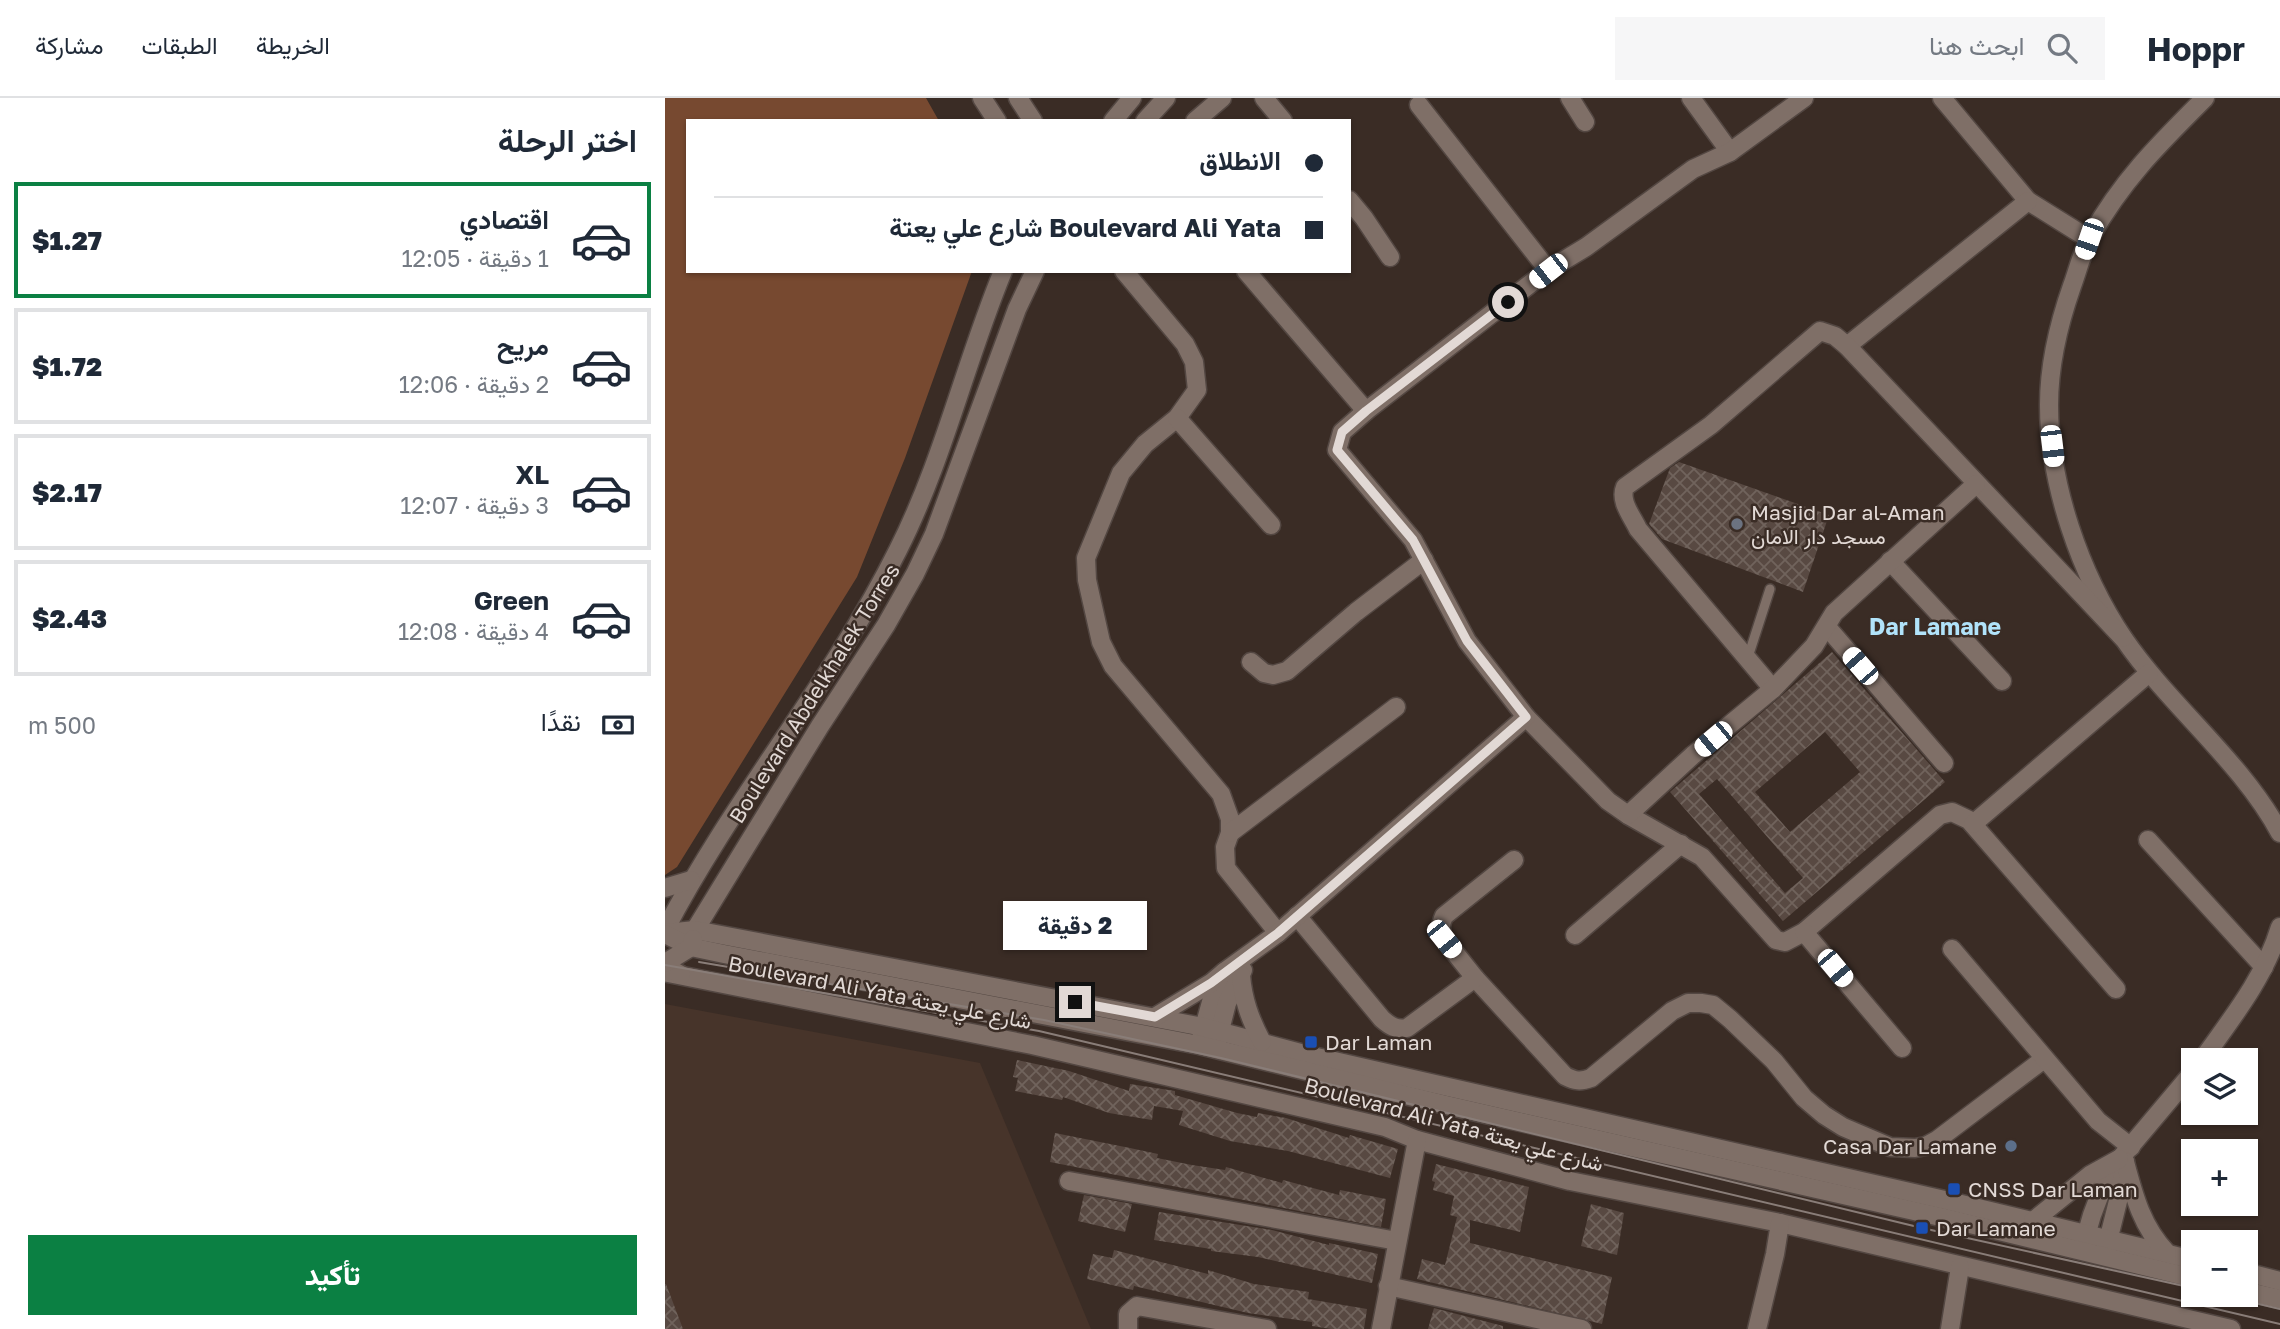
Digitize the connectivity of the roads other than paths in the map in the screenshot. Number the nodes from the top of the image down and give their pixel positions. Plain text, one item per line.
1 (982, 98) edge
2 (1018, 98) edge
3 (1132, 98) edge
4 (1166, 98) edge
5 (1222, 98) edge
6 (1264, 98) edge
7 (1570, 98) edge
8 (1691, 98) edge
9 (1804, 98) edge
10 (1942, 98) edge
11 (2205, 98) edge
12 (1419, 105) dead end
13 (996, 119) edge
14 (1032, 119) edge
15 (1115, 119) edge
16 (1147, 119) edge
17 (1197, 119) edge
18 (1281, 119) edge
19 (1585, 122) dead end
20 (1730, 152) junction
21 (2028, 201) junction
22 (1351, 202) edge
23 (2089, 239) junction
24 (1390, 257) dead end
25 (1548, 271) junction
26 (1002, 273) edge
27 (1034, 273) edge
28 (1126, 273) edge
29 (1248, 273) edge
30 (1847, 346) junction
31 (1366, 411) junction
32 (1177, 418) junction
33 (1976, 484) junction
34 (1271, 525) dead end
35 (1424, 560) junction
36 (1891, 561) junction
37 (1770, 589) dead end
38 (1827, 627) junction
39 (2123, 638) junction
40 (1747, 659) junction
41 (1251, 662) dead end
42 (2149, 673) junction
43 (2002, 681) dead end
44 (1773, 689) junction
45 (1396, 707) dead end
46 (1526, 717) junction
47 (1944, 763) dead end
48 (1628, 815) junction
49 (1972, 824) junction
50 (1230, 833) junction
51 (2280, 833) edge
52 (2148, 840) dead end
53 (1681, 844) junction
54 (1514, 860) dead end
55 (691, 880) junction
56 (665, 888) edge
57 (1297, 916) junction
58 (2280, 927) edge
59 (665, 932) edge
60 (1804, 932) junction
61 (1278, 933) junction
62 (1575, 935) dead end
63 (693, 938) junction
64 (1952, 949) dead end
65 (665, 965) edge
66 (2264, 967) junction
67 (1233, 973) junction
68 (673, 974) edge
69 (1475, 978) junction
70 (2116, 989) dead end
71 (1155, 1017) junction
72 (1210, 1038) junction
73 (1262, 1042) junction
74 (1902, 1048) dead end
75 (2211, 1048) edge
76 (2044, 1059) junction
77 (2181, 1087) edge
78 (1417, 1140) junction
79 (2125, 1156) junction
80 (1069, 1181) dead end
81 (2033, 1221) junction
82 (1780, 1223) junction
83 (2087, 1234) junction
84 (1397, 1241) junction
85 (2106, 1248) junction
86 (2082, 1252) junction
87 (2167, 1253) junction
88 (2181, 1256) edge
89 (1960, 1266) junction
90 (2181, 1274) edge
91 (2258, 1275) edge
92 (2280, 1281) edge
93 (1388, 1286) junction
94 (2258, 1294) edge
95 (2280, 1300) edge
96 (1128, 1329) edge
97 (1266, 1329) edge
98 (1381, 1329) edge
99 (1582, 1329) edge
100 (1757, 1329) edge
101 (1950, 1329) edge
102 (2231, 1329) edge

1 - 13 street
2 - 14 street
3 - 15 street
4 - 16 street
5 - 17 street
6 - 18 street
7 - 19 street
8 - 20 street
9 - 20 street
10 - 21 street
11 - 23 street
12 - 25 street
20 - 25 street
21 - 23 street
21 - 30 street
22 - 24 street
23 - 39 street
25 - 31 street
26 - 55 street, Boulevard Abdelkhalek Torres
27 - 63 street, Boulevard Abdelkhalek Torres
28 - 32 street
29 - 31 street
30 - 33 street
30 - 40 street
31 - 35 street
32 - 34 street
32 - 50 street
33 - 36 street
33 - 39 street
35 - 41 street
35 - 46 street
36 - 38 street
36 - 43 street
37 - 40 lane
38 - 44 street
38 - 47 street
39 - 42 street
40 - 44 street
42 - 49 street
42 - 51 street
44 - 48 street
45 - 50 street
46 - 48 street
46 - 57 street
48 - 53 street
49 - 60 street
49 - 70 street
50 - 61 street
52 - 66 street
53 - 60 street
53 - 62 street
54 - 69 street
55 - 56 street
55 - 59 street, Boulevard Abdelkhalek Torres
57 - 61 street
57 - 69 street
58 - 66 street
59 - 63 street, Boulevard Ali Yata شارع علي يعتة
60 - 74 street
61 - 67 street
63 - 65 street, Boulevard Abdelkhalek Torres
63 - 68 street
63 - 71 street, Boulevard Ali Yata شارع علي يعتة
63 - 72 street, Boulevard Ali Yata شارع علي يعتة
64 - 76 street
65 - 68 street, Boulevard Abdelkhalek Torres
66 - 75 street
67 - 71 street
67 - 72 street
67 - 73 street
68 - 78 street, Boulevard Ali Yata شارع علي يعتة
69 - 76 street
71 - 72 street, Boulevard Ali Yata شارع علي يعتة
72 - 73 street, Boulevard Ali Yata شارع علي يعتة
72 - 86 street, Boulevard Ali Yata شارع علي يعتة
73 - 81 street, Boulevard Ali Yata شارع علي يعتة
76 - 79 street
77 - 79 street
78 - 82 street, Boulevard Ali Yata شارع علي يعتة
78 - 84 street
79 - 81 street
79 - 83 street
79 - 85 street
79 - 87 street
80 - 84 street
81 - 83 street, Boulevard Ali Yata شارع علي يعتة
82 - 89 street, Boulevard Ali Yata شارع علي يعتة
82 - 100 street
83 - 85 street, Boulevard Ali Yata شارع علي يعتة
83 - 86 street
84 - 93 street
85 - 86 street, Boulevard Ali Yata شارع علي يعتة
85 - 87 street, Boulevard Ali Yata شارع علي يعتة
85 - 90 street, Boulevard Ali Yata شارع علي يعتة
87 - 88 street, Boulevard Ali Yata شارع علي يعتة
89 - 101 street
89 - 102 street, Boulevard Ali Yata شارع علي يعتة
91 - 92 street
93 - 98 street
93 - 99 street
94 - 95 street
96 - 97 street

